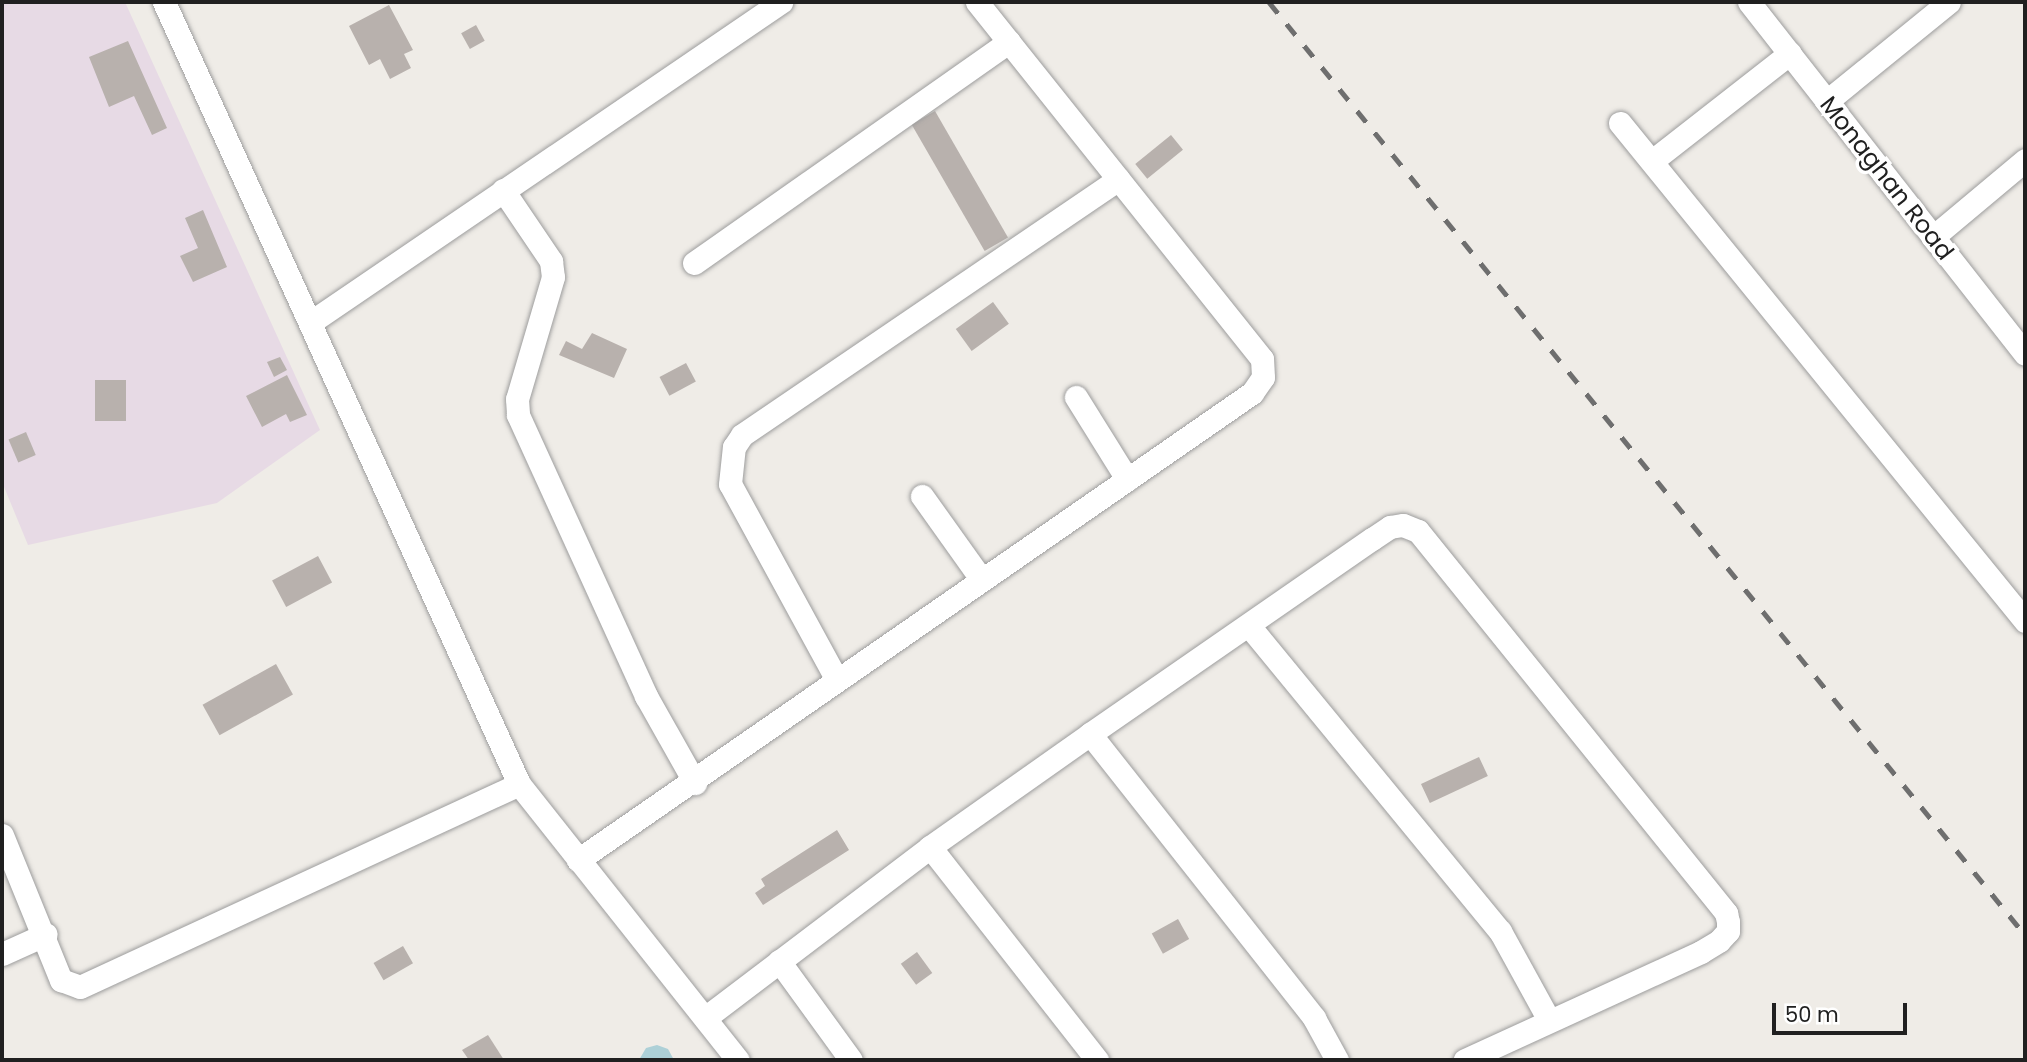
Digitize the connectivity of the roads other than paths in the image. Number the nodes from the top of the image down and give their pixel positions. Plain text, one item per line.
1 (164, 2) edge
2 (781, 2) edge
3 (977, 2) edge
4 (1749, 2) edge
5 (1949, 2) edge
6 (1009, 42) junction
7 (1790, 53) junction
8 (1827, 102) junction
9 (1620, 123) dead end
10 (2025, 160) edge
11 (1652, 161) junction
12 (1118, 178) junction
13 (503, 190) junction
14 (1933, 237) junction
15 (694, 263) dead end
16 (311, 323) junction
17 (2025, 354) edge
18 (1076, 397) dead end
19 (1127, 479) junction
20 (922, 496) dead end
21 (982, 580) junction
22 (2025, 621) edge
23 (1250, 627) junction
24 (837, 680) junction
25 (1090, 734) junction
26 (695, 783) junction
27 (519, 785) junction
28 (2, 835) edge
29 (930, 847) junction
30 (578, 860) junction
31 (46, 934) junction
32 (2, 954) edge
33 (779, 961) junction
34 (705, 1018) junction
35 (1549, 1020) junction
36 (738, 1060) edge
37 (850, 1060) edge
38 (1097, 1060) edge
39 (1337, 1060) edge
40 (1465, 1060) edge

1 - 16 street
2 - 13 street
3 - 6 street
4 - 7 street, Monaghan Road
5 - 8 street
6 - 12 street
6 - 15 street
7 - 8 street, Monaghan Road
7 - 11 street
8 - 14 street, Monaghan Road
9 - 11 street
10 - 14 street
11 - 22 street
12 - 19 street
12 - 24 street
13 - 16 street
13 - 26 street
14 - 17 street, Monaghan Road
16 - 27 street
18 - 19 street
19 - 21 street
20 - 21 street
21 - 24 street
23 - 25 street
23 - 35 street
23 - 35 street
24 - 26 street
25 - 29 street
25 - 39 street
26 - 30 street
27 - 30 street
27 - 31 street
28 - 31 street
29 - 33 street
29 - 38 street
30 - 34 street
31 - 32 street
33 - 34 street
33 - 37 street
34 - 36 street
35 - 40 street

